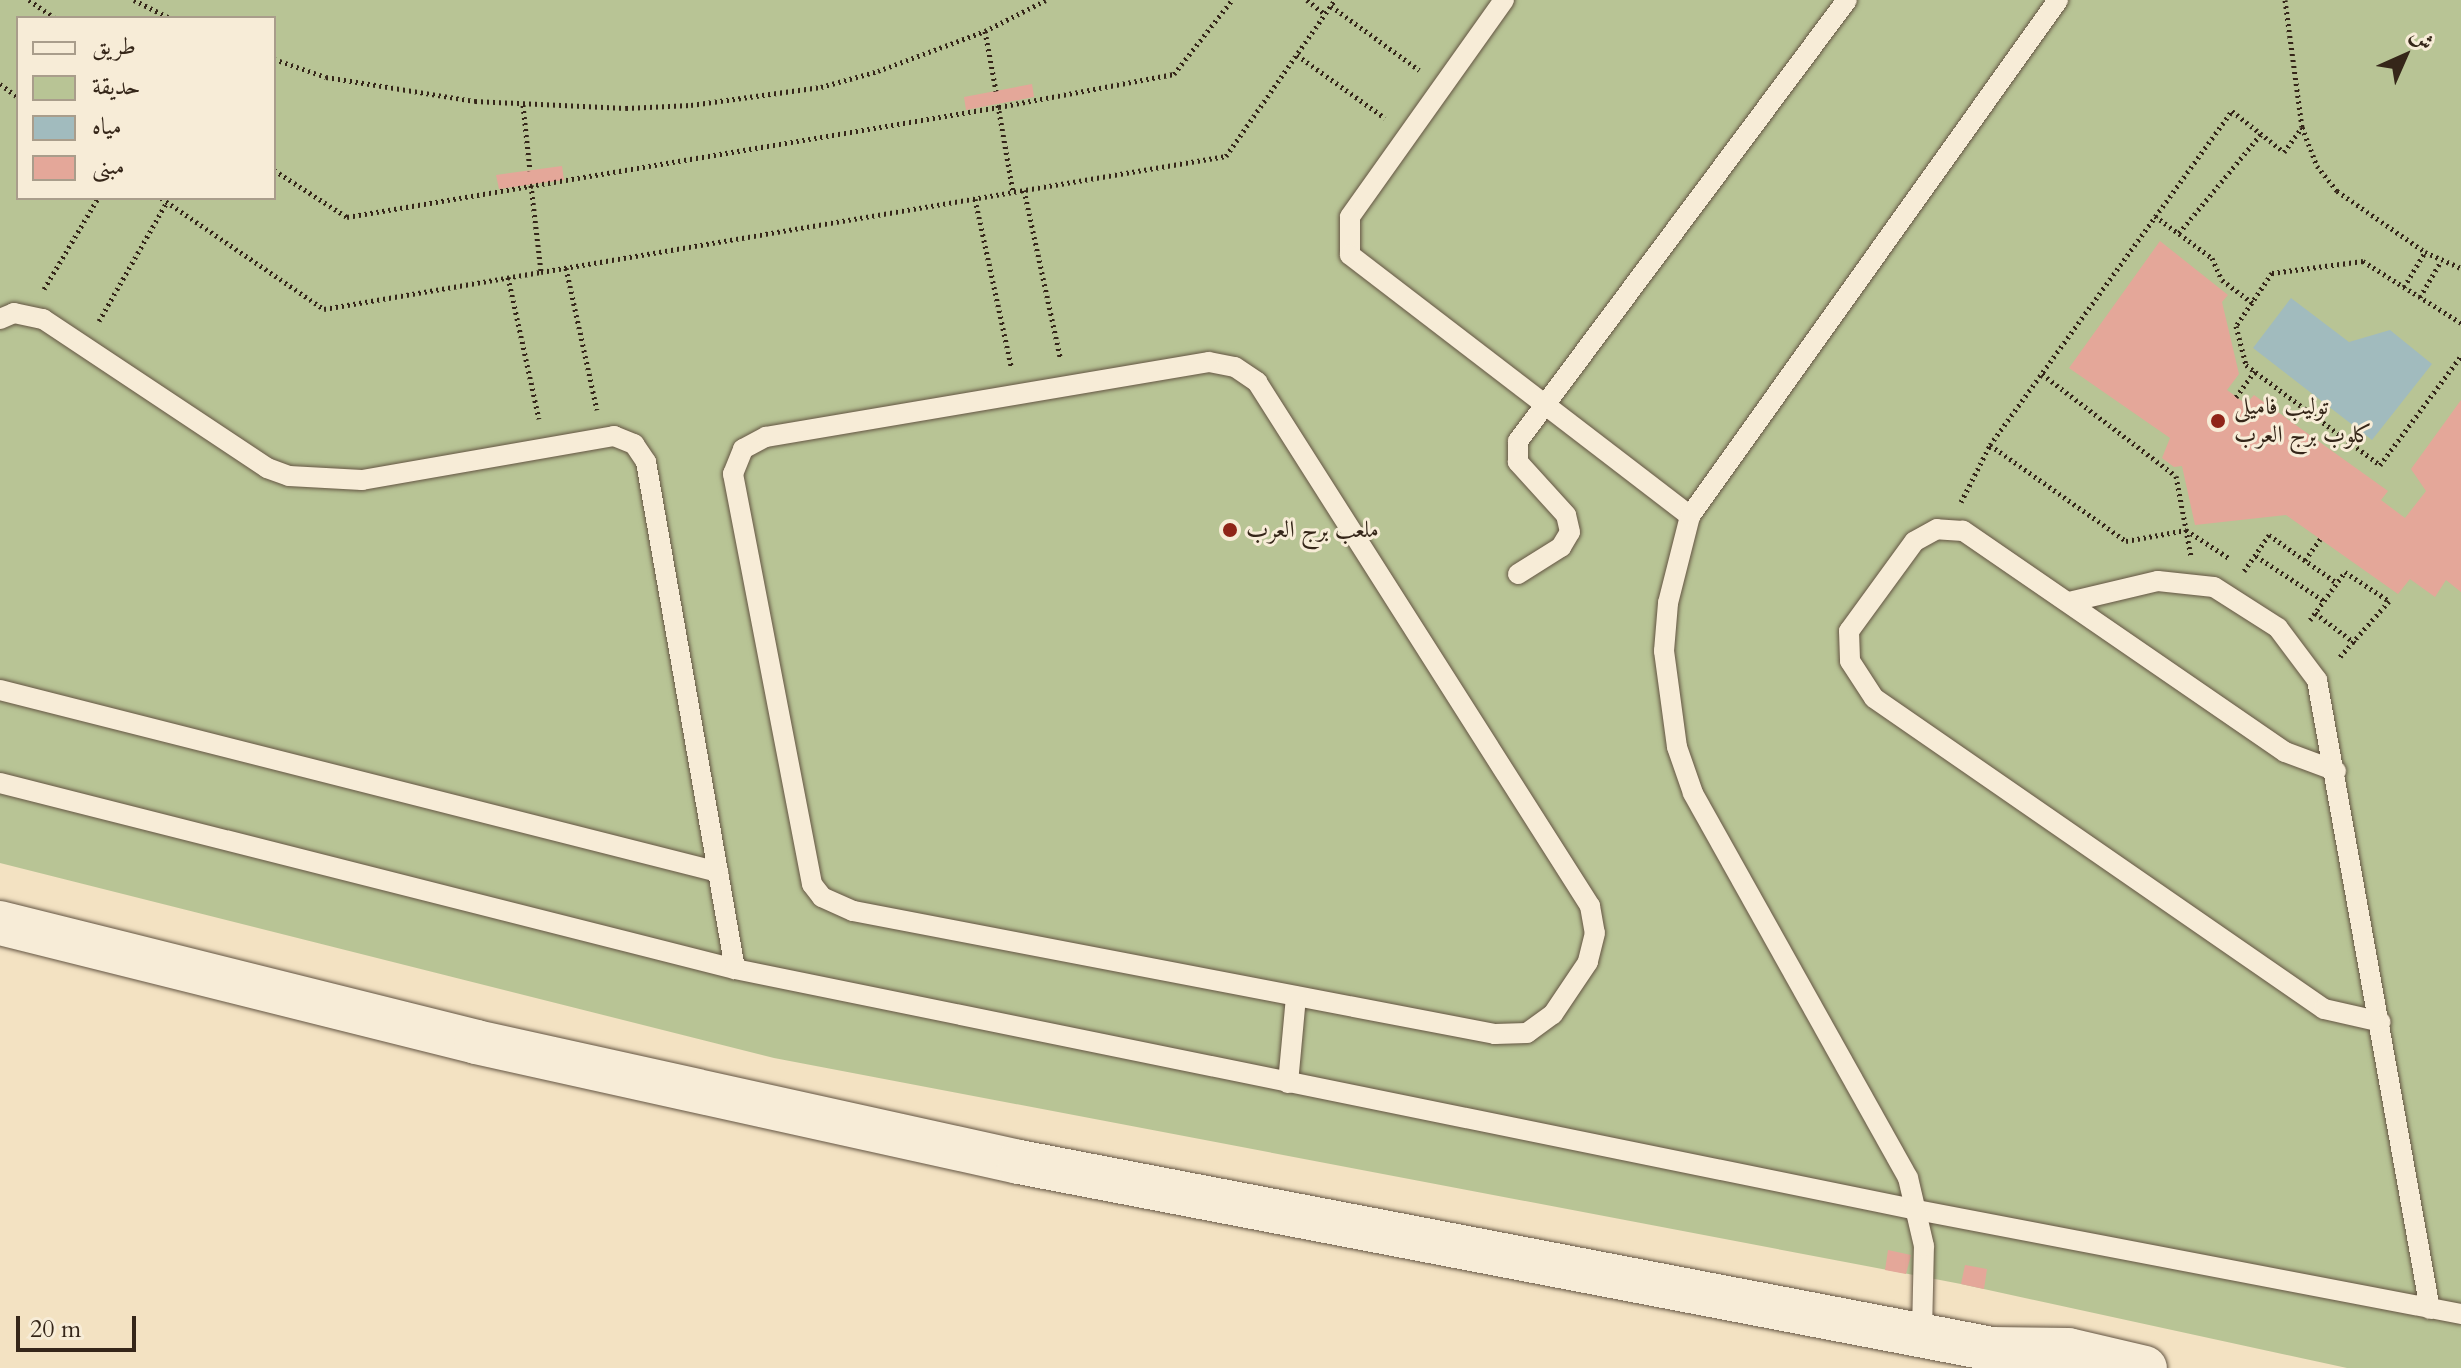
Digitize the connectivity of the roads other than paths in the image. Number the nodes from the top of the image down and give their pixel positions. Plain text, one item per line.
1 (1504, 0) edge
2 (1847, 0) edge
3 (2058, 0) edge
4 (0, 319) edge
5 (1544, 408) junction
6 (1690, 516) junction
7 (1518, 574) dead end
8 (2069, 602) junction
9 (0, 690) edge
10 (2336, 771) junction
11 (0, 783) edge
12 (718, 872) junction
13 (0, 923) edge
14 (735, 969) junction
15 (1296, 996) junction
16 (2381, 1022) junction
17 (1288, 1083) junction
18 (1917, 1210) junction
19 (2430, 1309) junction
20 (2461, 1314) edge
21 (1922, 1332) junction
22 (2066, 1359) edge
23 (1997, 1362) edge
24 (2145, 1368) edge

1 - 5 lane
2 - 5 lane
3 - 6 lane
4 - 12 lane
5 - 6 lane
5 - 7 lane
6 - 18 lane
8 - 10 lane
8 - 10 lane
8 - 16 lane
9 - 12 lane
10 - 16 lane
11 - 14 lane
12 - 14 lane
13 - 21 street
14 - 17 lane
15 - 15 lane
15 - 17 lane
16 - 19 lane
17 - 18 lane
18 - 19 lane
18 - 21 lane
19 - 20 lane
21 - 23 street
22 - 23 street
22 - 24 street

